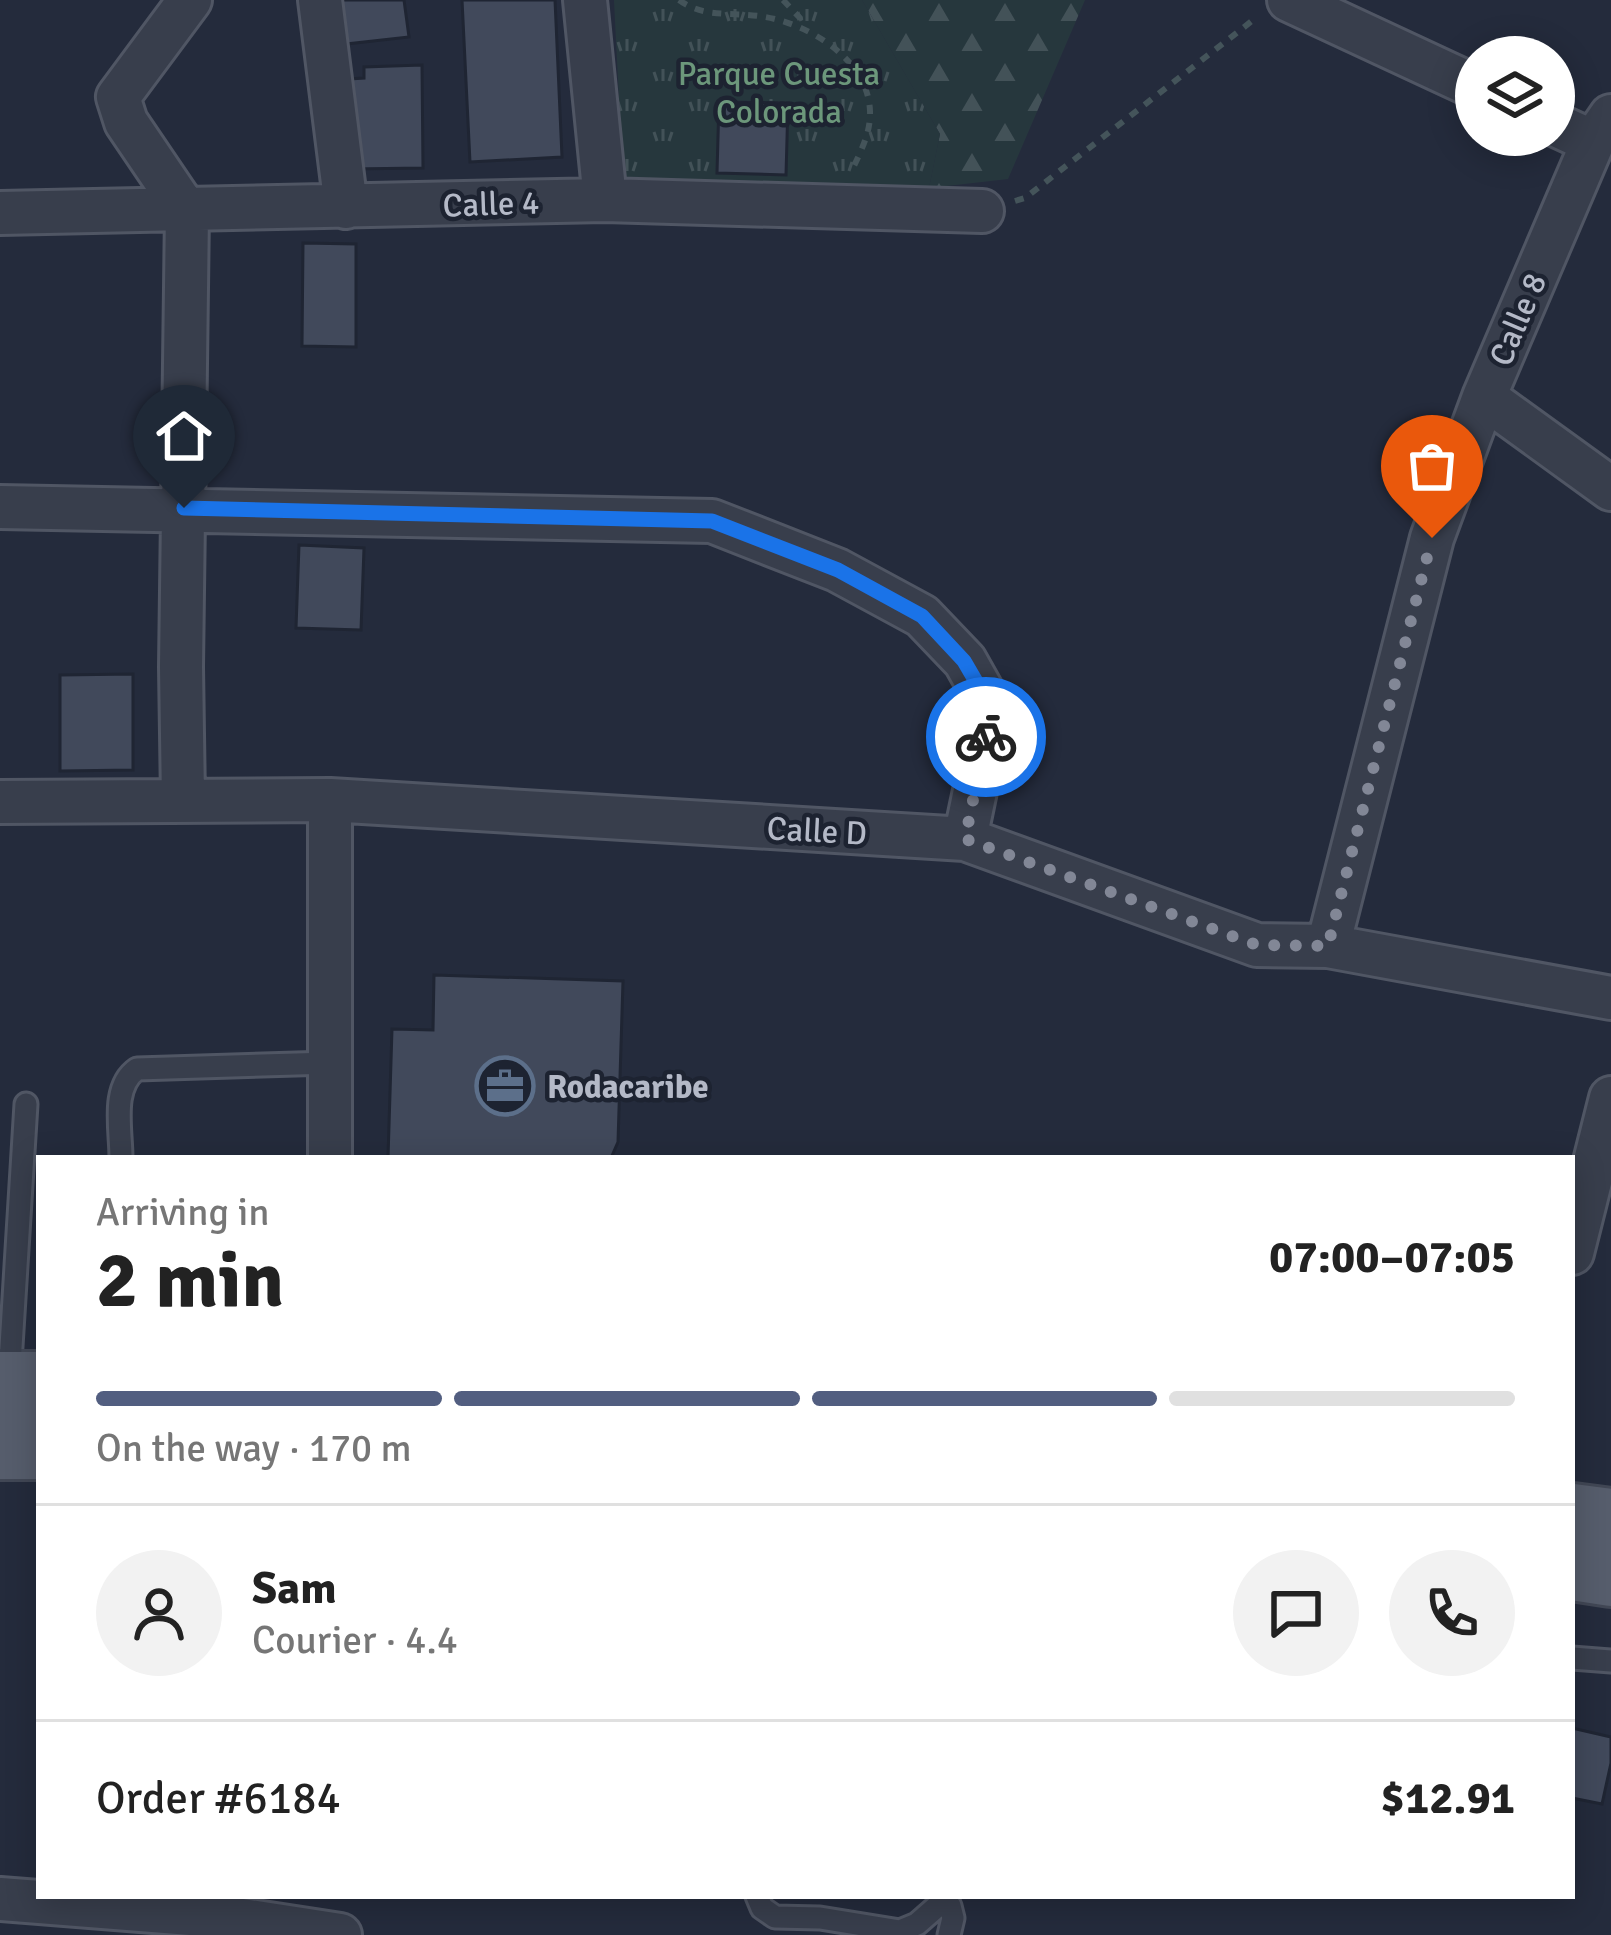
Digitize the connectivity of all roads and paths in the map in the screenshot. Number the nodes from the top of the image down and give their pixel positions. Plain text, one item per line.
1 (190, 0) edge
2 (320, 0) edge
3 (585, 0) edge
4 (679, 0) edge
5 (783, 0) edge
6 (1275, 7) edge
7 (801, 29) junction
8 (1455, 79) edge
9 (1602, 129) edge
10 (605, 200) junction
11 (346, 207) junction
12 (831, 207) junction
13 (982, 211) joint
14 (188, 212) junction
15 (0, 213) edge
16 (1484, 398) junction
17 (1611, 489) edge
18 (0, 507) edge
19 (184, 508) junction
20 (183, 800) junction
21 (330, 800) junction
22 (0, 802) edge
23 (965, 839) junction
24 (1328, 946) junction
25 (1611, 998) edge
26 (330, 1063) junction
27 (1611, 1098) edge
28 (26, 1104) dead end
29 (121, 1155) edge
30 (330, 1155) edge
31 (1575, 1241) edge
32 (12, 1400) edge
33 (36, 1441) edge
34 (1575, 1516) edge
35 (1611, 1522) edge
36 (1575, 1567) edge
37 (1611, 1573) edge
38 (1575, 1658) edge
39 (1611, 1660) edge
40 (0, 1899) edge
41 (758, 1899) edge
42 (928, 1902) edge
43 (108, 1921) edge
44 (340, 1935) edge
45 (949, 1935) edge

1 - 14 street
2 - 11 street
3 - 10 street
4 - 7 path
5 - 7 path
6 - 8 street
6 - 13 path
7 - 12 path
9 - 16 street, Calle 8
10 - 11 street, Calle 4
10 - 12 street, Calle 4
11 - 14 street, Calle 4
12 - 13 street, Calle 4
14 - 15 street, Calle 4
14 - 19 street
16 - 17 street
16 - 24 street, Calle 8
18 - 19 street
19 - 20 street
19 - 23 street
20 - 21 street, Calle D
20 - 22 street, Calle D
21 - 23 street, Calle D
21 - 26 street
23 - 24 street, Calle D
24 - 25 street, Calle D
26 - 29 lane
26 - 30 street
27 - 31 street
28 - 32 lane
32 - 33 main road
34 - 35 main road
36 - 37 main road
38 - 39 lane
40 - 43 street
41 - 42 lane
42 - 45 lane
43 - 44 street

